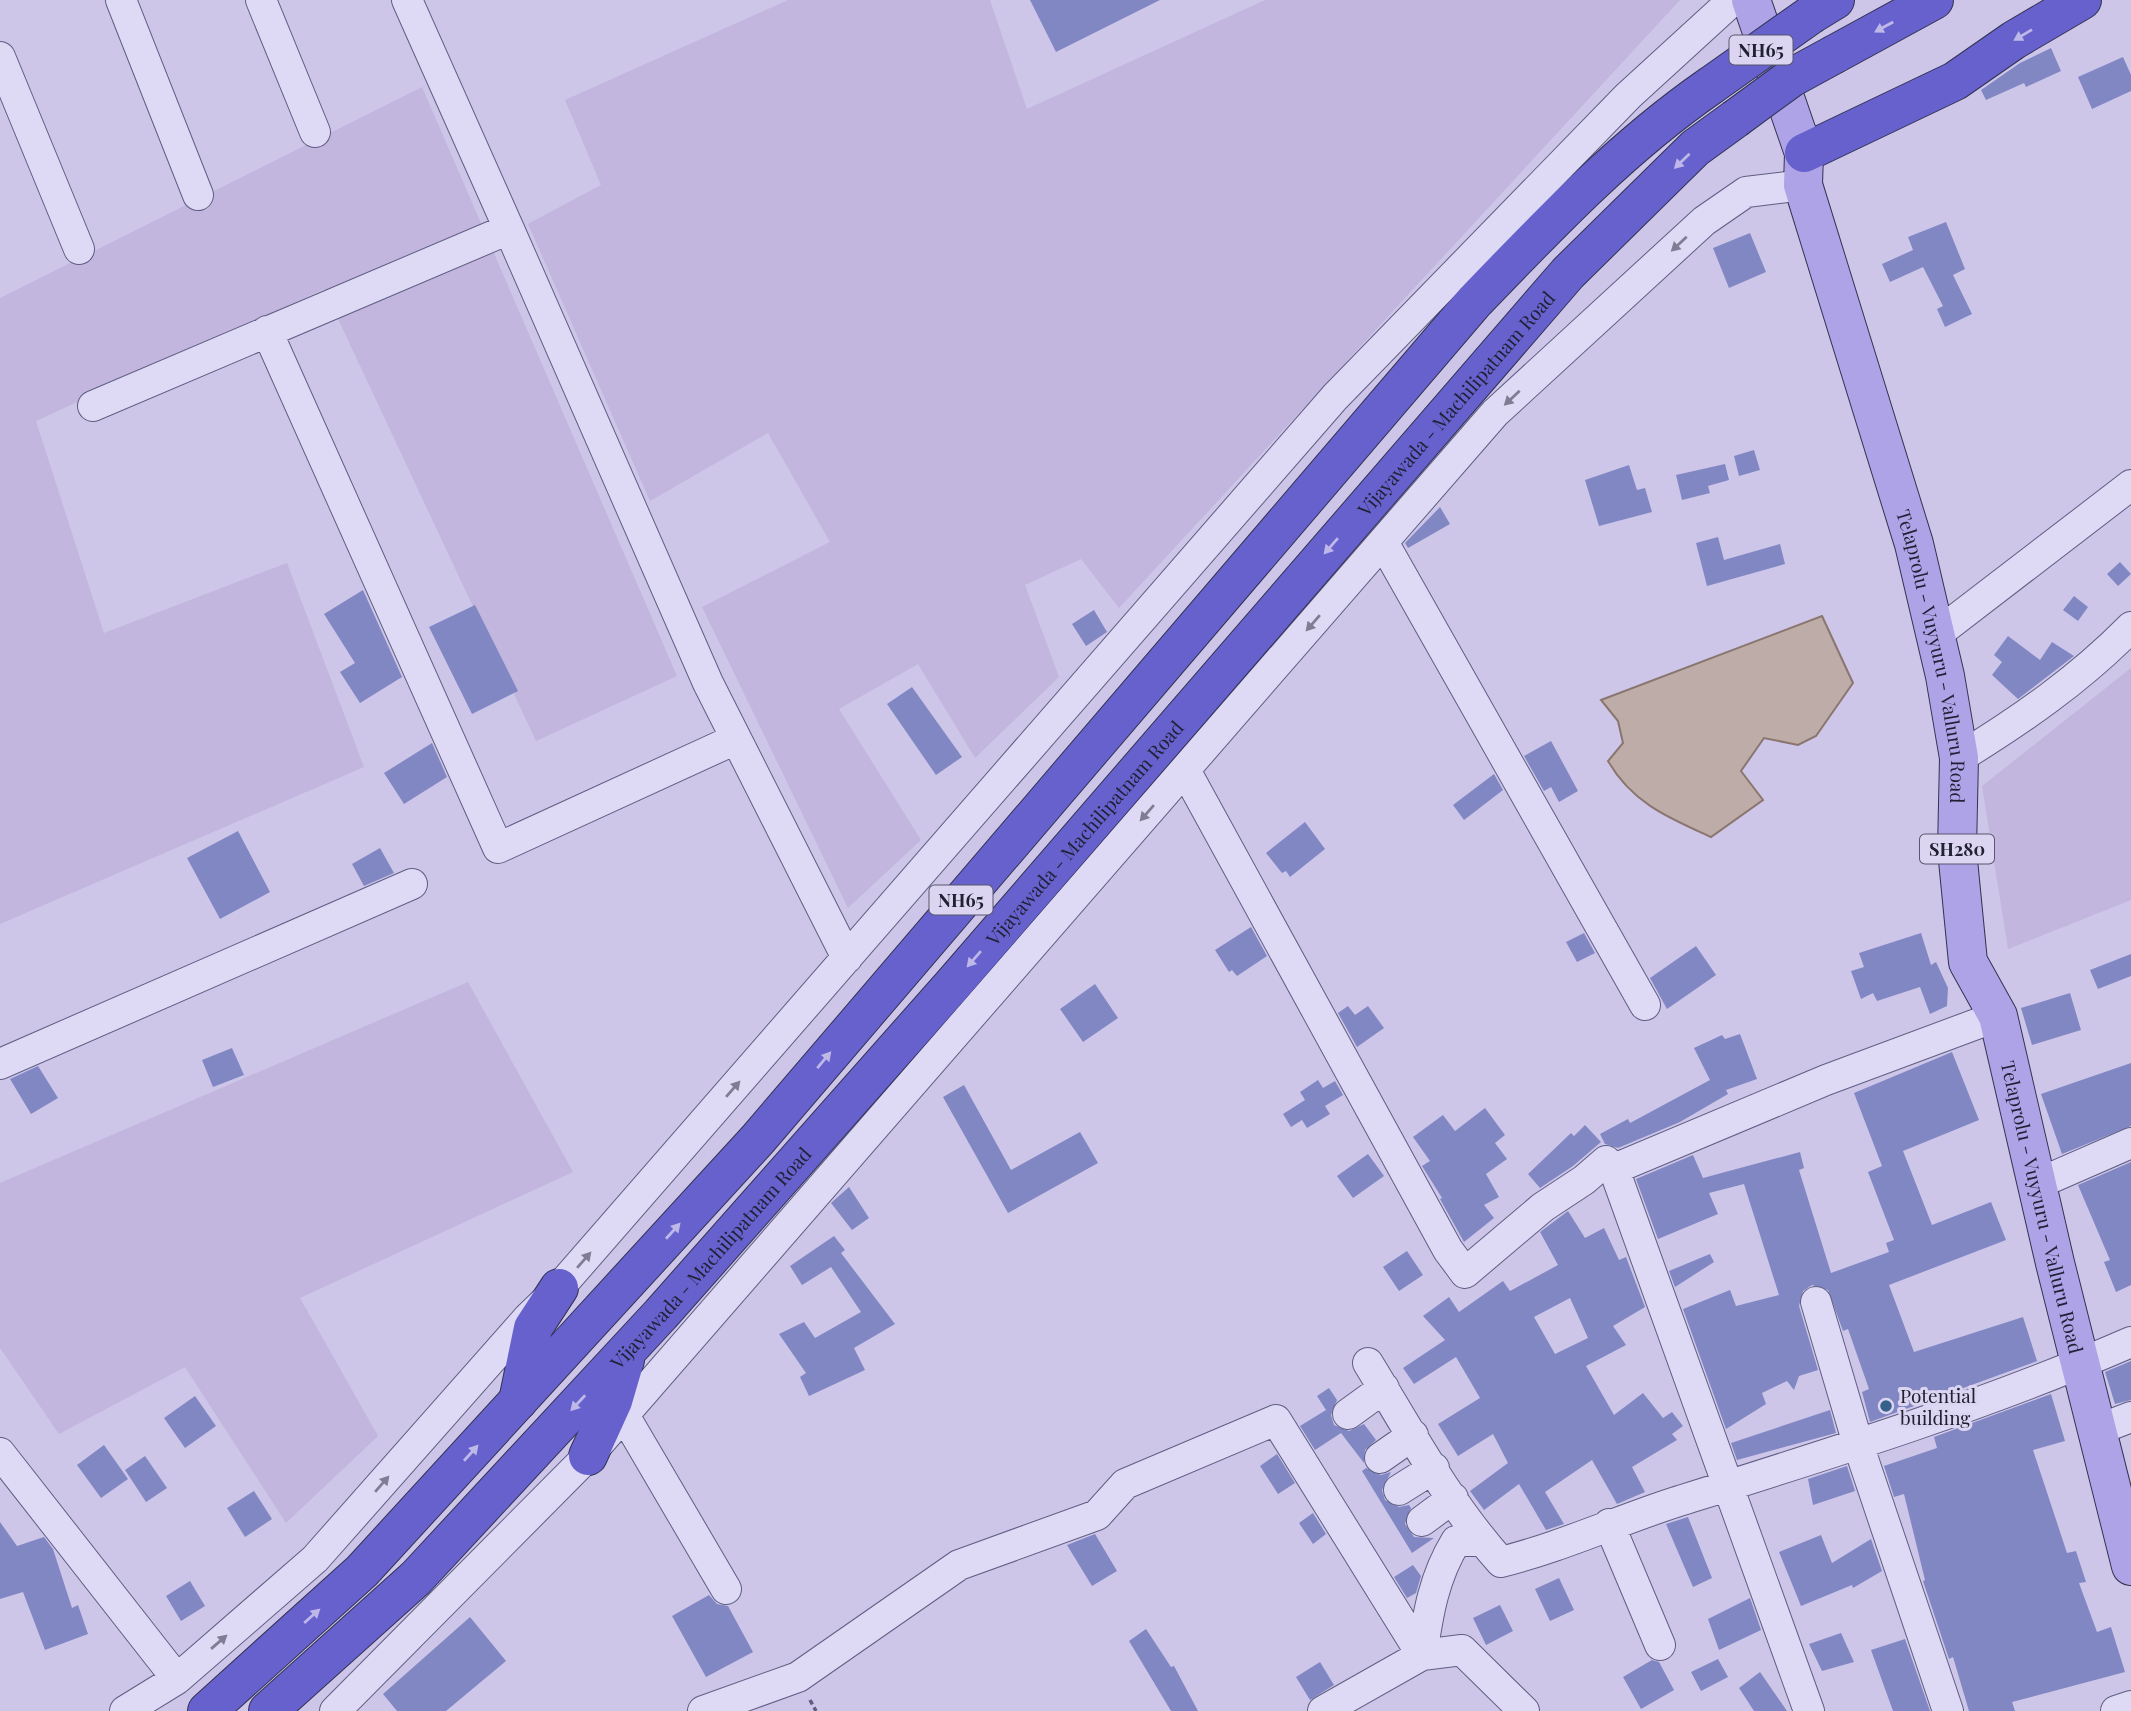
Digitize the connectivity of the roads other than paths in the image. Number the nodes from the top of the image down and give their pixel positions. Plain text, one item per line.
1 (121, 0) edge
2 (261, 0) edge
3 (407, 0) edge
4 (1733, 0) edge
5 (1751, 0) edge
6 (1934, 0) edge
7 (2082, 0) edge
8 (1824, 7) edge
9 (0, 57) edge
10 (314, 132) dead end
11 (1803, 169) junction
12 (198, 195) dead end
13 (509, 229) junction
14 (79, 249) dead end
15 (267, 331) junction
16 (93, 406) dead end
17 (2131, 485) edge
18 (1383, 542) junction
19 (2131, 628) edge
20 (1933, 637) junction
21 (736, 739) junction
22 (1959, 758) junction
23 (1185, 770) junction
24 (412, 884) dead end
25 (847, 958) junction
26 (1644, 1005) dead end
27 (1998, 1016) junction
28 (0, 1064) edge
29 (2131, 1143) edge
30 (1614, 1169) junction
31 (2037, 1184) junction
32 (559, 1288) junction
33 (1816, 1302) dead end
34 (2131, 1342) edge
35 (628, 1350) junction
36 (1368, 1363) dead end
37 (2081, 1364) junction
38 (1384, 1388) junction
39 (518, 1401) junction
40 (1348, 1414) dead end
41 (624, 1415) junction
42 (2114, 1423) edge
43 (1413, 1436) junction
44 (1858, 1444) junction
45 (0, 1453) edge
46 (588, 1455) junction
47 (1380, 1458) dead end
48 (1434, 1468) junction
49 (1728, 1486) junction
50 (1399, 1490) dead end
51 (1453, 1498) junction
52 (1422, 1521) dead end
53 (1609, 1524) junction
54 (1482, 1541) junction
55 (2131, 1566) edge
56 (726, 1589) dead end
57 (1660, 1645) dead end
58 (1422, 1655) junction
59 (177, 1679) junction
60 (2131, 1706) edge
61 (125, 1711) edge
62 (207, 1711) edge
63 (268, 1711) edge
64 (335, 1711) edge
65 (703, 1711) edge
66 (1324, 1711) edge
67 (1524, 1711) edge
68 (1808, 1711) edge
69 (1948, 1711) edge
70 (2116, 1711) edge

1 - 12 street
2 - 10 street
3 - 13 street
4 - 25 street
5 - 11 main road, Telaprolu - Vuyyuru - Valluru Road / SH280
6 -> 35 highway, Vijayawada - Machilipatnam Road / NH65, bridge
7 -> 11 highway
39 -> 8 highway, NH65, bridge
9 - 14 street
11 -> 18 street
11 - 20 main road, Telaprolu - Vuyyuru - Valluru Road / SH280
13 - 15 street
13 - 21 street
15 - 16 street
15 - 21 street
17 - 20 street
18 -> 23 street
18 - 26 street
19 - 22 street
20 - 22 main road, Telaprolu - Vuyyuru - Valluru Road / SH280
21 - 25 street
22 - 27 main road, Telaprolu - Vuyyuru - Valluru Road / SH280
23 - 30 street
23 -> 41 street
24 - 28 street
32 -> 25 street
27 - 30 street
27 - 31 main road, Telaprolu - Vuyyuru - Valluru Road / SH280
29 - 31 street
30 - 49 street
31 - 37 main road, Telaprolu - Vuyyuru - Valluru Road / SH280
32 - 39 highway
59 -> 32 street
33 - 44 street
34 - 37 street
35 - 46 highway
35 -> 63 highway, Vijayawada - Machilipatnam Road / NH65
36 - 38 street
37 - 42 main road, Telaprolu - Vuyyuru - Valluru Road / SH280
37 - 44 street
38 - 40 street
38 - 43 street
62 -> 39 highway, NH65
41 - 46 street
41 - 56 street
42 - 55 main road, Telaprolu - Vuyyuru - Valluru Road / SH280
43 - 47 street
43 - 48 street
44 - 49 street
44 - 69 street
45 - 59 street
46 - 64 street
48 - 50 street
48 - 51 street
49 - 53 street
49 - 68 street
51 - 52 street
51 - 54 street
53 - 54 street
53 - 57 street
54 - 58 street
58 - 65 street
58 - 66 street
58 - 67 street
59 - 61 street
60 - 70 street

